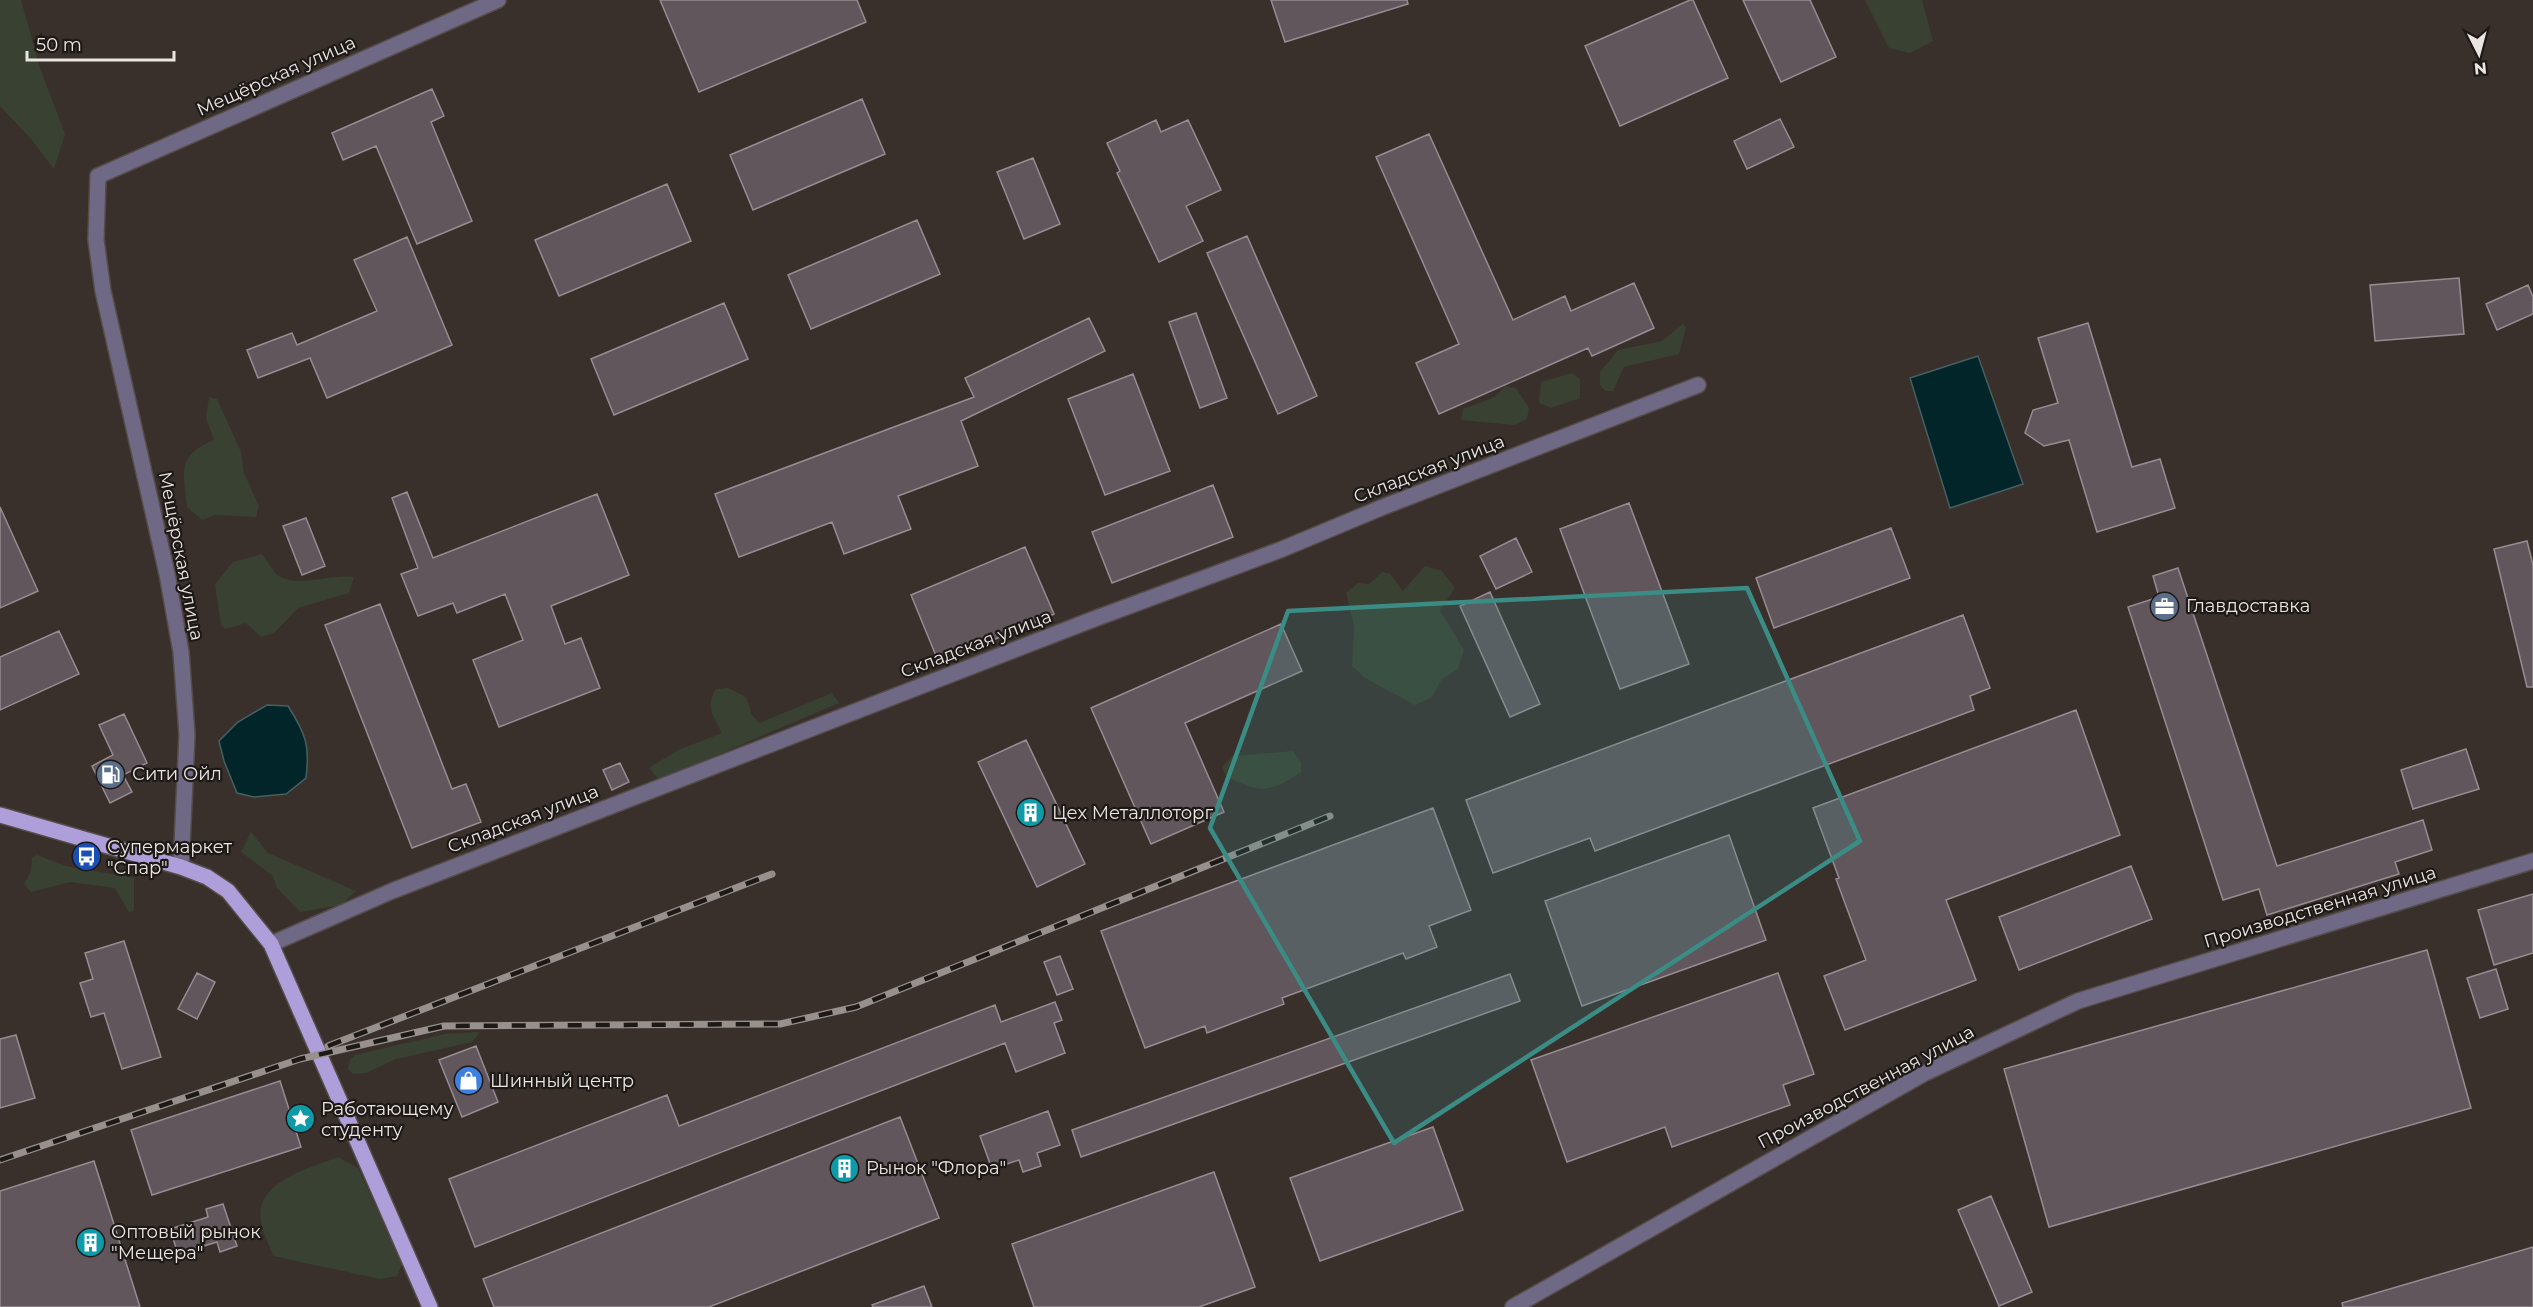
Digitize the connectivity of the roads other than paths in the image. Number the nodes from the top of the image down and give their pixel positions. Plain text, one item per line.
1 (498, 0) edge
2 (1698, 385) dead end
3 (0, 815) edge
4 (2533, 861) edge
5 (181, 867) junction
6 (271, 944) junction
7 (430, 1307) edge
8 (1513, 1307) edge

1 - 5 street, Мещёрская улица
2 - 6 street, Складская улица
3 - 5 main road
4 - 8 street, Производственная улица
5 - 6 main road
6 - 7 main road

